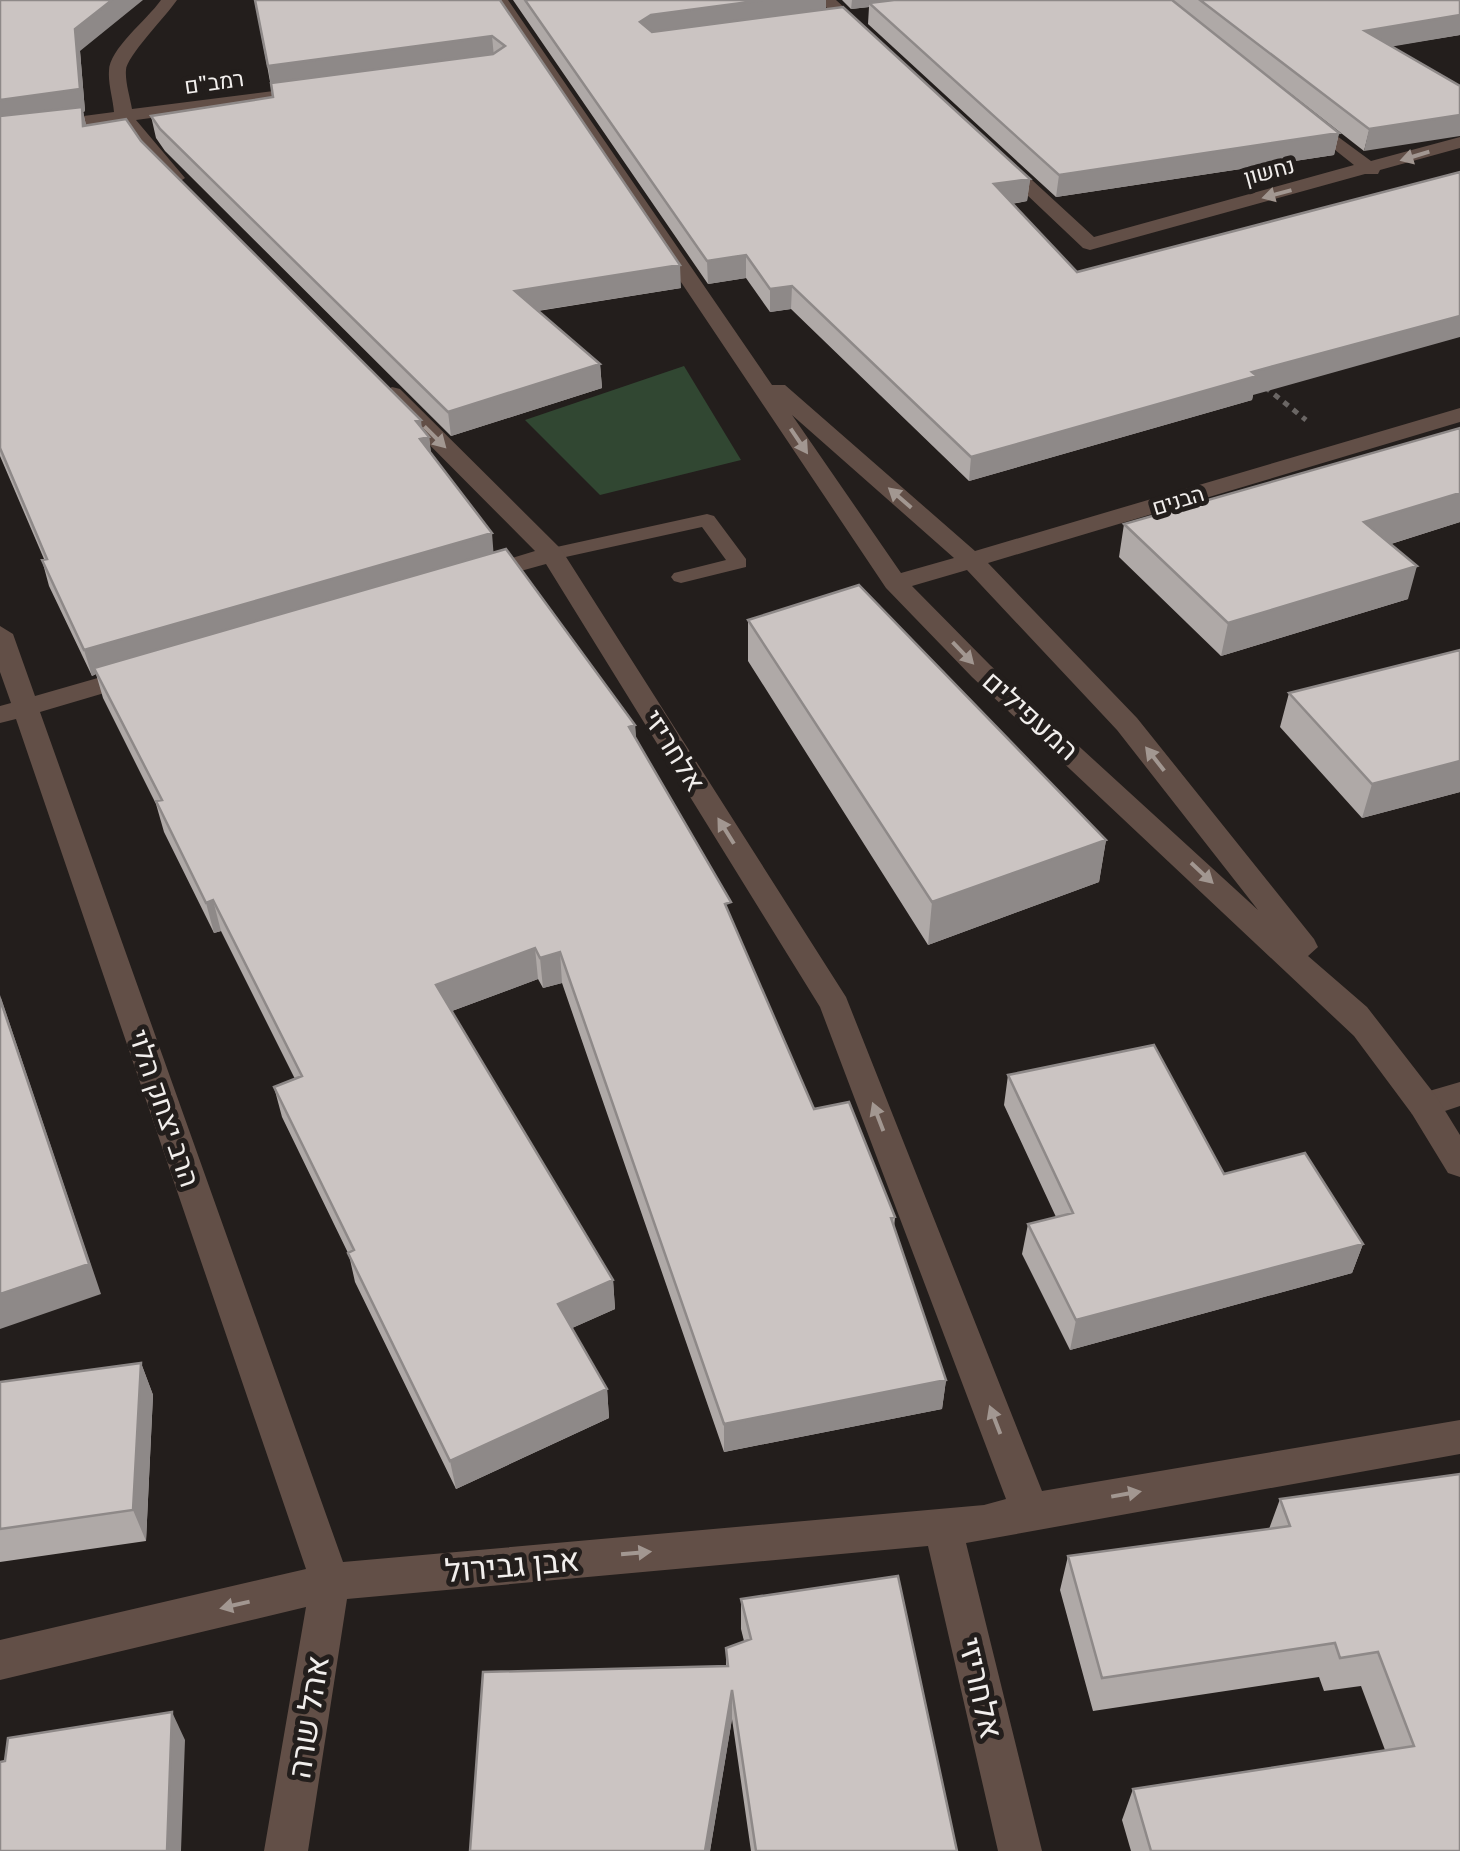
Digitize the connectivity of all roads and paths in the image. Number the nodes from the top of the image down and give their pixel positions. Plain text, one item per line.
1 (169, 0) edge
2 (500, 0) edge
3 (827, 0) edge
4 (874, 44) edge
5 (338, 88) edge
6 (1294, 109) edge
7 (124, 116) junction
8 (0, 132) edge
9 (1460, 142) edge
10 (989, 150) edge
11 (1371, 170) junction
12 (196, 198) edge
13 (744, 361) junction
14 (374, 376) edge
15 (1254, 378) edge
16 (1460, 415) edge
17 (1343, 450) junction
18 (552, 554) junction
19 (973, 562) junction
20 (680, 577) dead end
21 (458, 582) edge
22 (896, 583) junction
23 (0, 634) edge
24 (158, 669) edge
25 (13, 711) edge
26 (1366, 1028) junction
27 (1460, 1094) edge
28 (1424, 1105) junction
29 (1460, 1164) edge
30 (1460, 1438) edge
31 (1030, 1511) junction
32 (942, 1524) junction
33 (330, 1582) junction
34 (0, 1660) edge
35 (286, 1851) edge
36 (1020, 1851) edge

1 - 7 street
2 - 13 street, המעפילים
3 - 4 street
5 - 7 street, רמב"ם
6 - 11 street
7 - 8 street, רמב"ם
7 - 12 street
9 -> 11 street, נחשון
11 -> 10 street, נחשון
19 -> 13 street, המעפילים
13 -> 22 street, המעפילים
14 -> 18 street, אלחריזי
15 - 17 path
16 - 17 street, הבנים
17 - 19 street, הבנים
18 - 20 lane
18 - 21 street
31 -> 18 street, אלחריזי
19 - 22 street, הבנים
26 -> 19 street, המעפילים
22 -> 26 street, המעפילים
23 - 25 street, הרב יצחק הלוי
24 - 25 street
25 - 33 street, הרב יצחק הלוי
26 - 28 street, המעפילים
27 - 28 street
28 - 29 street, המעפילים
31 -> 30 street, אבן גבירול
31 - 32 street, אבן גבירול
33 -> 32 street, אבן גבירול
32 - 36 street, אלחריזי
33 -> 34 street, אבן גבירול
33 - 35 street, אהל שרה

